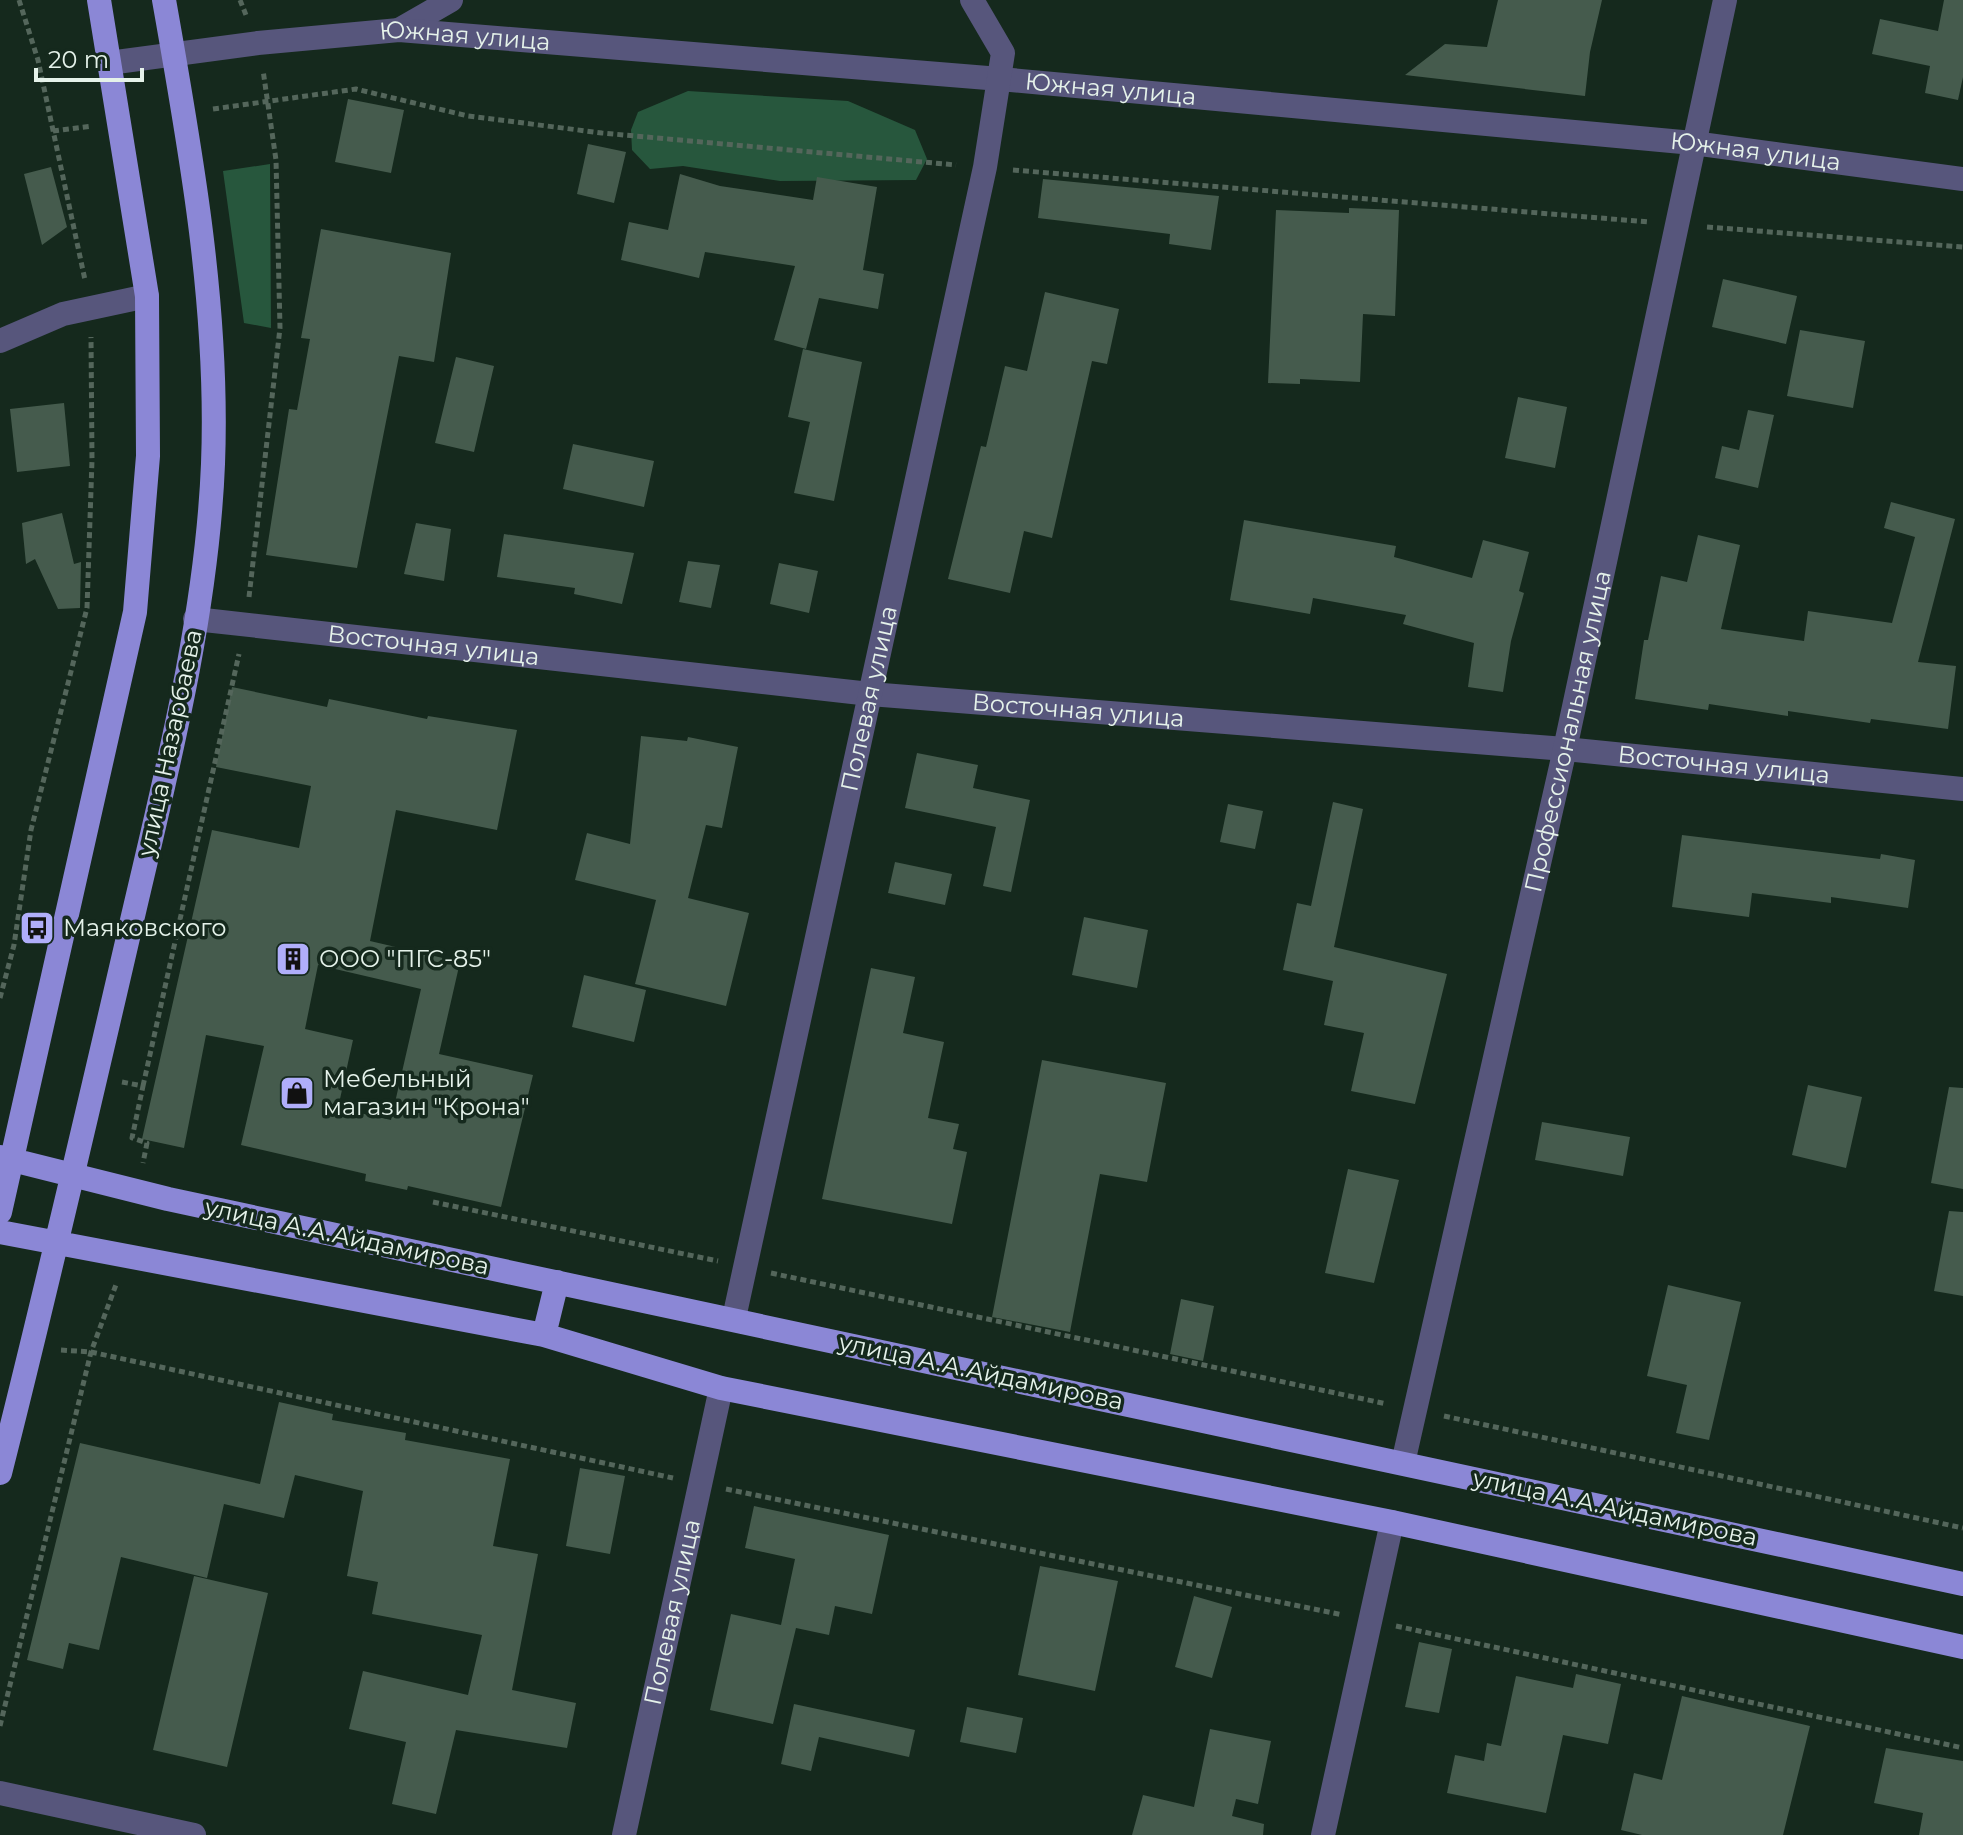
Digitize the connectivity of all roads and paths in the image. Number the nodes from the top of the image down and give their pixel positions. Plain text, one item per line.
1 (19, 0) edge
2 (99, 0) edge
3 (164, 0) edge
4 (451, 0) edge
5 (972, 0) edge
6 (1725, 0) edge
7 (399, 30) junction
8 (174, 53) junction
9 (109, 63) junction
10 (1000, 79) junction
11 (269, 101) dead end
12 (1693, 143) junction
13 (985, 167) junction
14 (1963, 179) edge
15 (1677, 225) junction
16 (1963, 247) edge
17 (147, 296) junction
18 (91, 308) junction
19 (0, 341) edge
20 (195, 619) junction
21 (870, 694) junction
22 (1565, 749) junction
23 (1963, 789) edge
24 (0, 998) edge
25 (6, 1159) edge
26 (74, 1175) junction
27 (433, 1202) dead end
28 (0, 1212) edge
29 (0, 1232) edge
30 (58, 1244) junction
31 (744, 1267) junction
32 (557, 1282) junction
33 (734, 1318) junction
34 (544, 1335) junction
35 (721, 1388) junction
36 (1415, 1410) junction
37 (1403, 1463) junction
38 (0, 1473) edge
39 (701, 1484) junction
40 (1392, 1522) junction
41 (1963, 1528) edge
42 (1963, 1584) edge
43 (1371, 1621) junction
44 (1963, 1647) edge
45 (0, 1726) edge
46 (1963, 1748) edge
47 (0, 1793) edge
48 (194, 1835) edge
49 (624, 1835) edge
50 (1323, 1835) edge

1 - 18 path
2 - 9 main road
3 - 8 main road, улица Назарбаева
4 - 7 street
5 - 10 street, Полевая улица
6 - 12 street, Профессиональная улица
7 - 8 street, Южная улица
7 - 10 street, Южная улица
8 - 9 street, Южная улица
8 - 20 main road, улица Назарбаева
9 - 17 main road
10 - 12 street, Южная улица
10 - 13 street, Полевая улица
11 - 13 path
12 - 14 street, Южная улица
12 - 15 street, Профессиональная улица
13 - 15 path
13 - 21 street, Полевая улица
15 - 16 path
15 - 22 street, Профессиональная улица
17 - 18 street
17 - 25 main road
18 - 19 street
18 - 24 path
20 - 21 street, Восточная улица
20 - 26 main road, улица Назарбаева
21 - 22 street, Восточная улица
21 - 31 street, Полевая улица
22 - 23 street, Восточная улица
22 - 36 street, Профессиональная улица
25 - 26 main road, улица А.А.Айдамирова
25 - 28 main road
26 - 30 main road, улица Назарбаева
26 - 32 main road, улица А.А.Айдамирова
27 - 31 path
29 - 30 main road
30 - 34 main road
30 - 38 main road, улица Назарбаева
31 - 33 street, Полевая улица
31 - 36 path
32 - 33 main road, улица А.А.Айдамирова
32 - 34 main road
33 - 37 main road, улица А.А.Айдамирова
34 - 35 main road
35 - 39 street, Полевая улица
35 - 40 main road
36 - 37 street, Профессиональная улица
36 - 41 path
37 - 42 main road, улица А.А.Айдамирова
39 - 43 path
39 - 45 path
39 - 49 street, Полевая улица
40 - 43 street
40 - 44 main road
43 - 46 path
43 - 50 street
47 - 48 street

